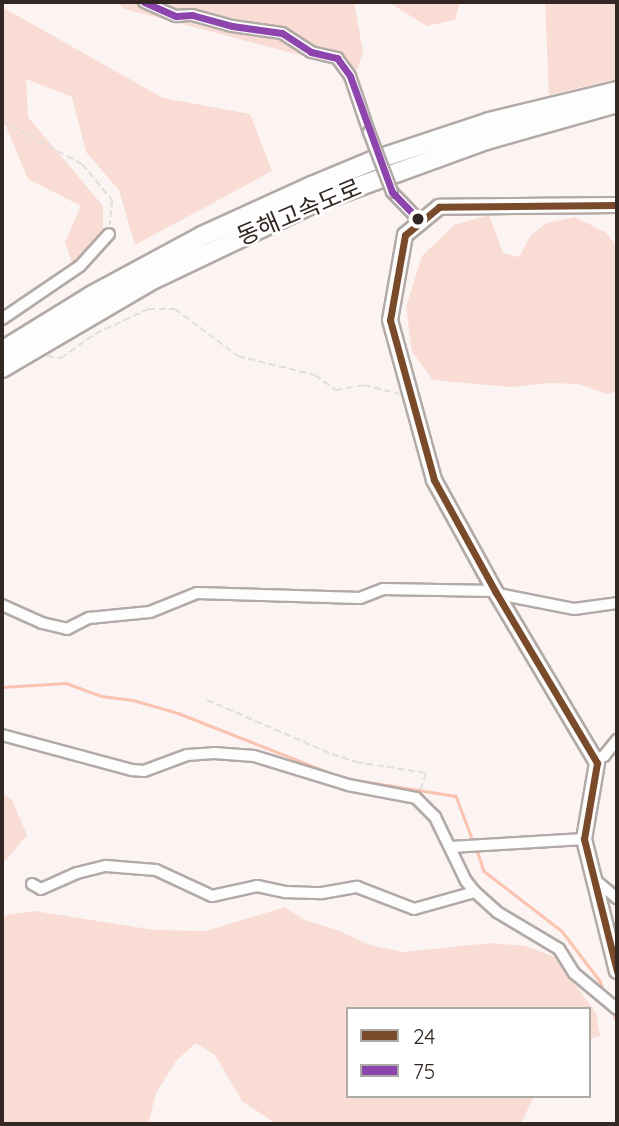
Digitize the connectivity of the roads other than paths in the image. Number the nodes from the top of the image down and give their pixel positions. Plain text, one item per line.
1 (144, 2) edge
2 (617, 91) edge
3 (617, 103) edge
4 (617, 205) edge
5 (421, 222) junction
6 (109, 234) road end
7 (2, 319) edge
8 (2, 351) edge
9 (2, 368) edge
10 (496, 592) junction
11 (617, 603) edge
12 (2, 605) edge
13 (2, 735) edge
14 (617, 740) edge
15 (595, 760) junction
16 (584, 839) junction
17 (456, 846) junction
18 (594, 878) junction
19 (32, 884) dead end
20 (475, 892) junction
21 (617, 899) edge
22 (617, 971) edge
23 (616, 1008) edge

1 - 5 street, bridge
2 - 8 highway, 동해고속도로
3 - 9 highway, 동해고속도로
4 - 5 street
5 - 10 street
6 - 7 street
10 - 11 street
10 - 12 street
10 - 15 street
13 - 17 street
14 - 15 street
15 - 16 street
16 - 17 street
16 - 18 street
17 - 20 street
18 - 21 street
18 - 22 street
19 - 20 street
20 - 23 street

